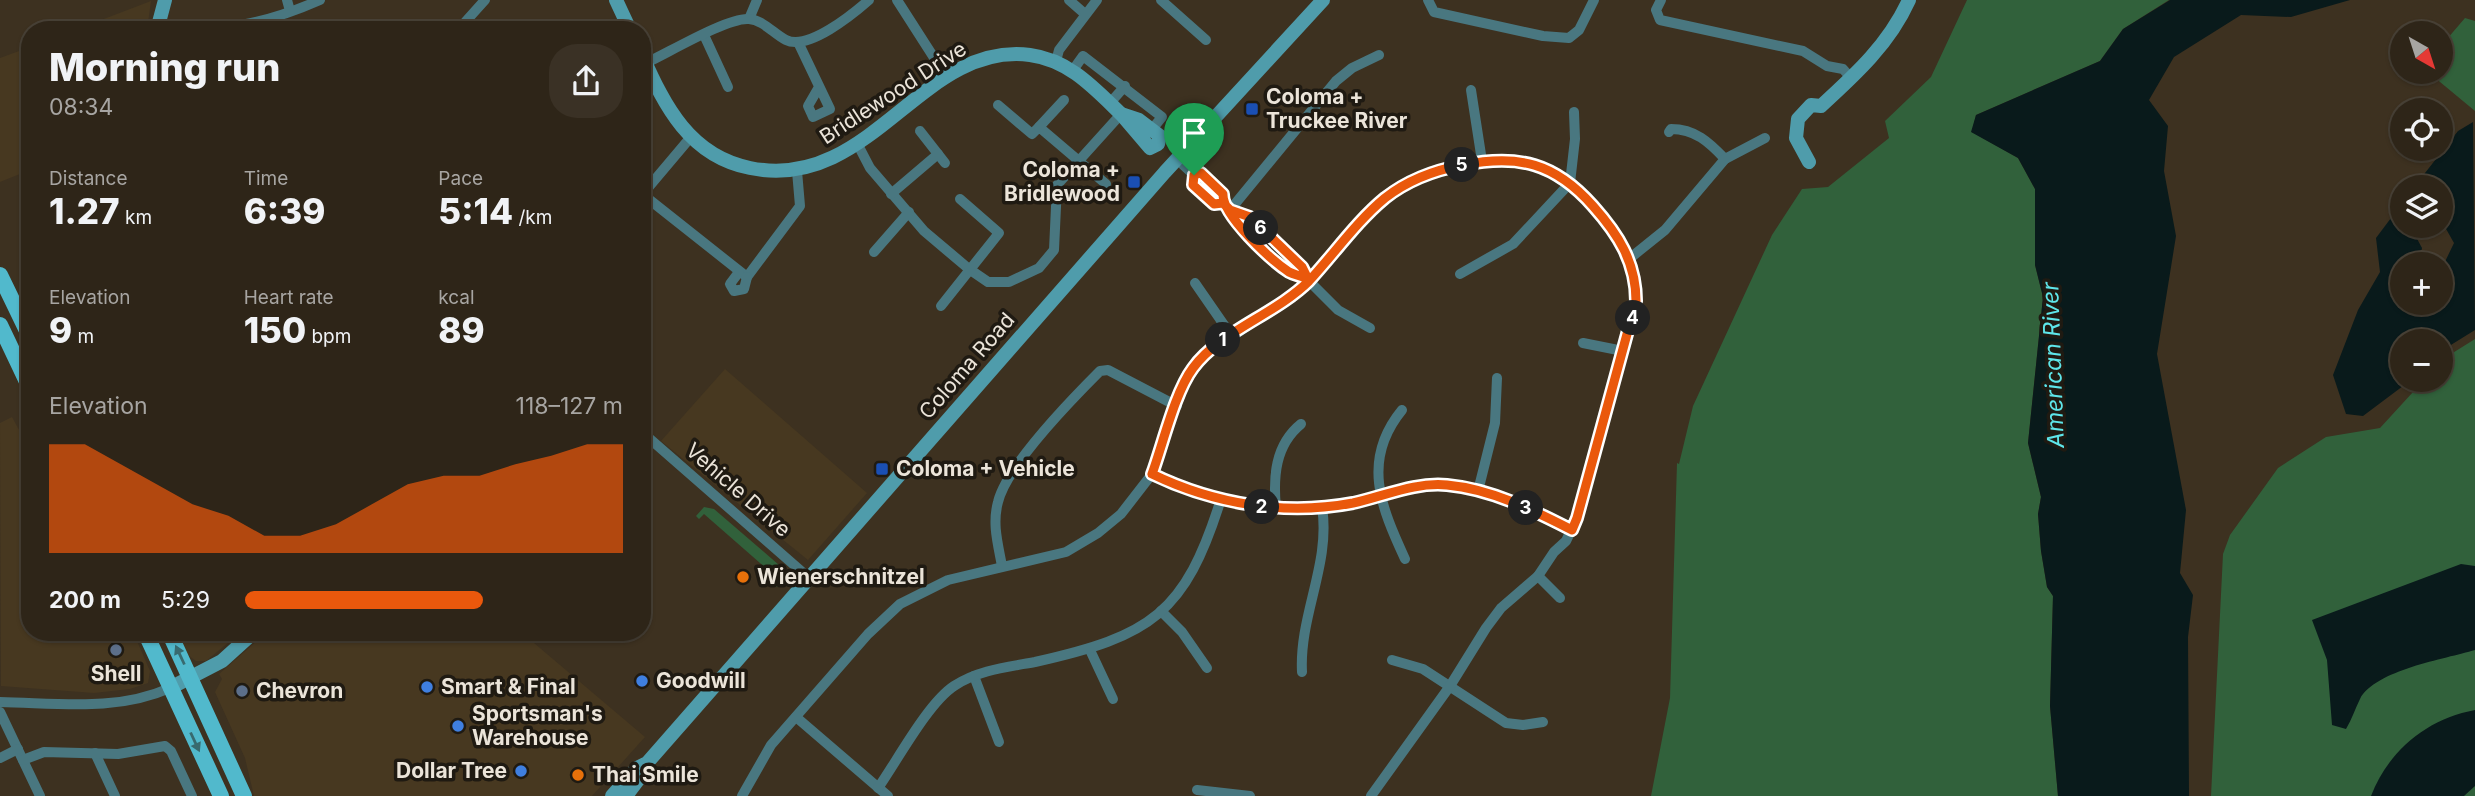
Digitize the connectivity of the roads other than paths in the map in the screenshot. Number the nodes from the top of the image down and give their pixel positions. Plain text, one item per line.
1 (165, 0) edge
2 (320, 0) edge
3 (485, 0) edge
4 (616, 0) edge
5 (757, 0) edge
6 (869, 0) edge
7 (897, 0) edge
8 (1069, 0) edge
9 (1097, 0) edge
10 (1161, 0) edge
11 (1323, 0) edge
12 (1428, 0) edge
13 (1594, 0) edge
14 (1661, 0) edge
15 (1909, 0) edge
16 (288, 5) edge
17 (1085, 14) junction
18 (749, 19) junction
19 (159, 21) edge
20 (255, 21) edge
21 (466, 21) edge
22 (626, 21) edge
23 (704, 35) junction
24 (1206, 40) dead end
25 (798, 42) junction
26 (1379, 55) dead end
27 (651, 56) edge
28 (1056, 61) junction
29 (1073, 70) junction
30 (651, 73) edge
31 (947, 78) junction
32 (1851, 78) junction
33 (1125, 86) junction
34 (728, 87) dead end
35 (819, 87) dead end
36 (1471, 90) dead end
37 (1063, 100) dead end
38 (1110, 103) junction
39 (998, 105) dead end
40 (1574, 112) dead end
41 (1121, 114) junction
42 (1040, 127) junction
43 (1153, 128) junction
44 (920, 131) dead end
45 (1669, 132) dead end
46 (690, 138) junction
47 (1765, 138) dead end
48 (1158, 144) junction
49 (858, 145) junction
50 (1177, 159) junction
51 (1725, 159) junction
52 (1077, 160) junction
53 (1482, 161) junction
54 (1809, 162) dead end
55 (797, 172) junction
56 (1570, 183) junction
57 (1106, 184) dead end
58 (651, 185) edge
59 (891, 194) junction
60 (960, 199) dead end
61 (651, 201) edge
62 (1226, 206) junction
63 (909, 212) junction
64 (874, 252) dead end
65 (1629, 260) junction
66 (969, 270) junction
67 (1460, 274) dead end
68 (0, 275) edge
69 (1307, 279) junction
70 (1195, 283) dead end
71 (941, 306) dead end
72 (21, 318) edge
73 (0, 325) edge
74 (1370, 328) dead end
75 (1231, 335) junction
76 (1583, 343) dead end
77 (1623, 351) junction
78 (21, 369) edge
79 (1497, 378) dead end
80 (1177, 406) junction
81 (1402, 410) dead end
82 (1301, 424) dead end
83 (651, 440) edge
84 (1152, 474) junction
85 (1478, 491) junction
86 (1381, 497) junction
87 (1221, 499) junction
88 (1322, 507) junction
89 (1276, 508) junction
90 (1572, 530) junction
91 (1405, 559) dead end
92 (1002, 566) junction
93 (1538, 576) junction
94 (809, 578) junction
95 (1560, 598) dead end
96 (1161, 611) junction
97 (149, 641) edge
98 (173, 641) edge
99 (244, 641) edge
100 (1090, 650) junction
101 (1392, 660) dead end
102 (1207, 668) dead end
103 (1302, 672) dead end
104 (974, 676) junction
105 (190, 678) junction
106 (1450, 686) junction
107 (170, 688) junction
108 (1112, 699) dead end
109 (0, 702) edge
110 (0, 712) edge
111 (796, 717) junction
112 (1543, 722) dead end
113 (999, 742) dead end
114 (18, 749) junction
115 (95, 753) junction
116 (0, 758) edge
117 (23, 760) junction
118 (647, 764) junction
119 (878, 789) junction
120 (1197, 790) dead end
121 (40, 796) edge
122 (115, 796) edge
123 (192, 796) edge
124 (221, 796) edge
125 (244, 796) edge
126 (612, 796) edge
127 (626, 796) edge
128 (742, 796) edge
129 (888, 796) edge
130 (1250, 796) edge
131 (1371, 796) edge

1 - 19 main road
2 - 16 street
3 - 21 street
4 - 22 main road
5 - 18 street
6 - 25 street
7 - 31 street
8 - 17 street
9 - 17 street
10 - 24 street
11 - 50 main road, Coloma Road
12 - 13 street
14 - 32 street
15 - 32 main road
16 - 20 street
17 - 28 street
18 - 23 street
18 - 25 street
23 - 27 street
23 - 34 street
25 - 35 street
26 - 62 street
28 - 29 main road, Bridlewood Drive
28 - 31 main road, Bridlewood Drive
29 - 33 street
29 - 38 main road, Bridlewood Drive
30 - 46 main road, Bridlewood Drive
31 - 49 main road, Bridlewood Drive
32 - 54 main road
33 - 38 street
33 - 43 street
36 - 53 street
37 - 42 street
38 - 41 main road, Bridlewood Drive
39 - 42 street
40 - 56 street
41 - 43 main road, Bridlewood Drive
41 - 48 main road, Bridlewood Drive
41 - 52 street
42 - 52 street
43 - 48 main road
44 - 59 street
45 - 51 street
46 - 55 main road, Bridlewood Drive
46 - 58 street
47 - 51 street
48 - 50 main road, Bridlewood Drive
49 - 55 main road, Bridlewood Drive
49 - 59 street
50 - 62 street
50 - 94 main road, Coloma Road
51 - 65 street
52 - 57 street
52 - 66 street
53 - 56 street
53 - 69 street
55 - 61 street
56 - 65 street
56 - 67 street
59 - 63 street
60 - 66 street
62 - 69 street
63 - 64 street
63 - 66 street
65 - 77 street
66 - 71 street
68 - 72 main road
69 - 74 street
69 - 75 street
70 - 75 street
73 - 78 main road
75 - 80 street
76 - 77 street
77 - 90 street
79 - 85 street
80 - 84 street
80 - 92 street
81 - 86 street
82 - 89 street
83 - 94 street, Vehicle Drive
84 - 87 street
84 - 92 street
85 - 86 street
85 - 90 street
86 - 88 street
86 - 91 street
87 - 89 street
87 - 96 street
88 - 89 street
88 - 103 street
90 - 93 street
92 - 111 street
93 - 95 street
93 - 106 street
94 - 118 main road, Coloma Road
96 - 100 street
96 - 102 street
97 - 107 main road
105 -> 98 main road
99 - 105 main road
100 - 104 street
100 - 108 street
101 - 106 street
104 - 113 street
104 - 119 street
105 - 107 main road
105 - 125 main road
106 - 112 street
106 - 131 street
107 - 109 street
107 -> 124 main road
110 - 114 street
111 - 119 street
111 - 128 street
114 - 116 street
114 - 117 street
115 - 117 street
115 - 122 street
115 - 123 street
117 - 121 street
118 - 126 main road, Coloma Road
118 - 127 main road, Coloma Road
119 - 129 street
120 - 130 street

